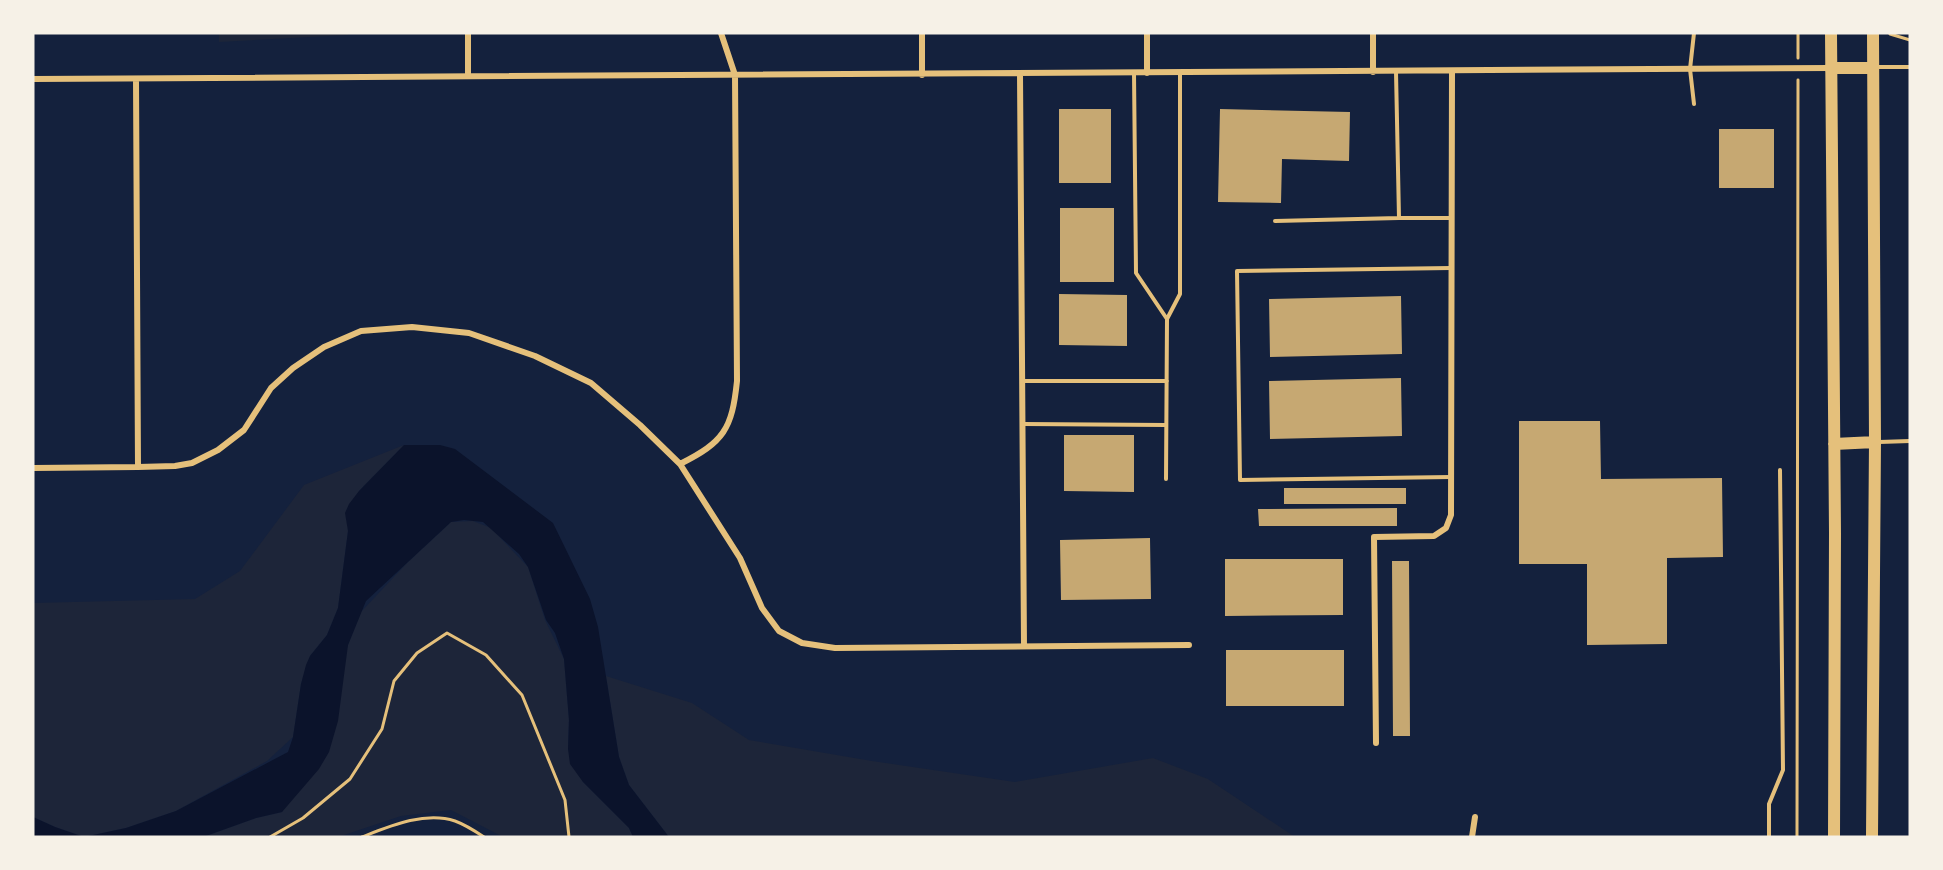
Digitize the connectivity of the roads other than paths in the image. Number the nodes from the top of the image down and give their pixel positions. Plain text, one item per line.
1 (468, 33) edge
2 (721, 33) edge
3 (922, 33) edge
4 (1147, 33) edge
5 (1373, 33) edge
6 (1694, 33) edge
7 (1831, 33) edge
8 (1873, 33) edge
9 (1910, 67) edge
10 (1830, 68) junction
11 (1873, 68) junction
12 (1690, 69) junction
13 (1373, 72) junction
14 (1396, 72) junction
15 (1452, 72) junction
16 (1180, 73) junction
17 (1020, 74) junction
18 (1134, 74) junction
19 (1147, 74) junction
20 (735, 75) junction
21 (922, 75) junction
22 (468, 76) junction
23 (33, 79) edge
24 (136, 79) junction
25 (1694, 104) dead end
26 (1399, 218) junction
27 (1452, 218) junction
28 (1275, 221) dead end
29 (1452, 268) junction
30 (1167, 319) junction
31 (1022, 381) junction
32 (1167, 381) junction
33 (1022, 424) junction
34 (1166, 425) junction
35 (1910, 441) edge
36 (1875, 442) junction
37 (1834, 444) junction
38 (680, 464) junction
39 (138, 467) junction
40 (33, 468) edge
41 (1780, 470) dead end
42 (1451, 477) junction
43 (1166, 479) dead end
44 (1189, 645) dead end
45 (1024, 646) junction
46 (1376, 743) dead end
47 (1475, 817) dead end
48 (1472, 837) edge
49 (1769, 837) edge
50 (1834, 837) edge
51 (1872, 837) edge

1 - 22 street
2 - 20 street
3 - 21 street
4 - 19 street
5 - 13 street
6 - 12 lane
7 - 10 highway
8 - 11 highway
9 - 11 lane
10 - 11 highway
10 - 12 street
10 - 37 highway
11 - 36 highway
12 - 15 street
12 - 25 lane
13 - 14 street
13 - 16 street
14 - 15 street
14 - 26 lane
15 - 27 street
16 - 19 street
16 - 30 lane
17 - 18 street
17 - 21 street
17 - 31 street
18 - 19 street
18 - 30 lane
20 - 21 street
20 - 22 street
20 - 38 street
22 - 24 street
23 - 24 street
24 - 39 street
26 - 27 lane
26 - 28 lane
27 - 29 street
29 - 42 street
29 - 42 lane
30 - 32 lane
31 - 32 lane
31 - 33 street
32 - 34 lane
33 - 34 lane
33 - 45 street
34 - 43 lane
35 - 36 lane
36 - 37 highway
36 - 51 highway
37 - 50 highway
38 - 39 street
38 - 45 street
39 - 40 street
41 - 49 lane
42 - 46 street
44 - 45 street
47 - 48 street

